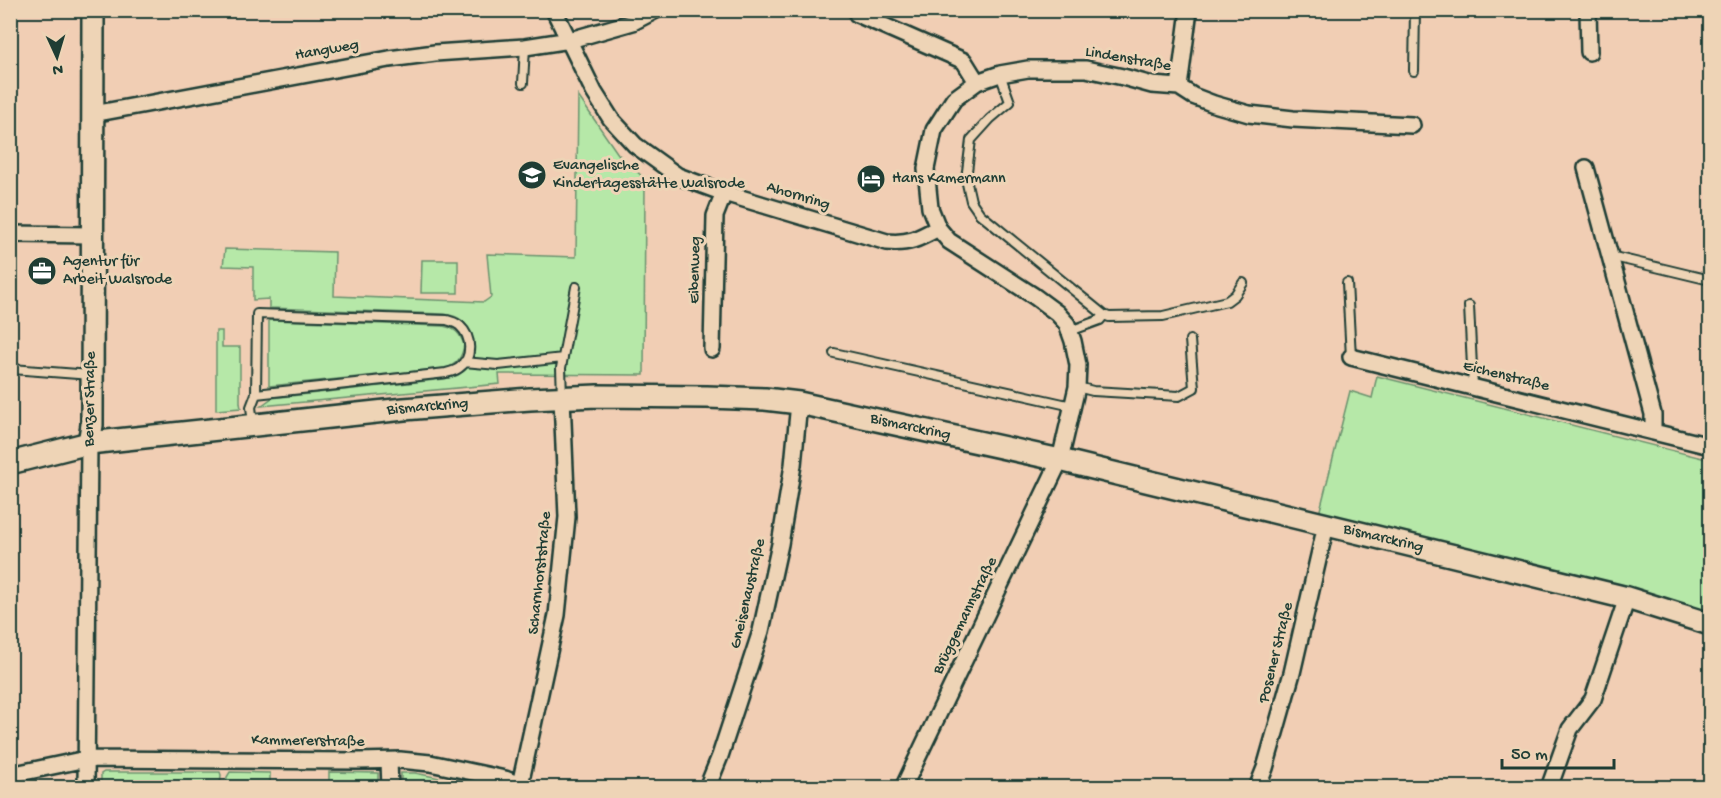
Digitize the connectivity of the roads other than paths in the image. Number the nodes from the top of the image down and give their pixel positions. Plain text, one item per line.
1 (93, 10) edge
2 (554, 10) edge
3 (656, 10) edge
4 (1188, 10) edge
5 (1415, 10) edge
6 (1588, 10) edge
7 (858, 14) dead end
8 (570, 40) junction
9 (525, 47) junction
10 (1589, 52) dead end
11 (1414, 71) dead end
12 (1000, 74) junction
13 (977, 82) junction
14 (523, 83) dead end
15 (1179, 87) junction
16 (93, 114) junction
17 (1412, 125) dead end
18 (1586, 168) dead end
19 (724, 193) junction
20 (938, 228) junction
21 (10, 234) edge
22 (93, 235) junction
23 (1610, 256) junction
24 (1710, 280) edge
25 (1243, 283) dead end
26 (1347, 283) dead end
27 (576, 287) dead end
28 (1469, 306) dead end
29 (1104, 315) junction
30 (1070, 331) junction
31 (10, 334) edge
32 (1190, 340) dead end
33 (712, 349) dead end
34 (834, 353) dead end
35 (1351, 357) joint
36 (562, 358) junction
37 (464, 362) junction
38 (92, 375) junction
39 (1077, 387) junction
40 (1473, 387) junction
41 (256, 394) junction
42 (562, 398) junction
43 (799, 403) junction
44 (1072, 406) junction
45 (254, 426) junction
46 (1653, 432) junction
47 (89, 443) junction
48 (1710, 446) edge
49 (1060, 460) junction
50 (10, 463) edge
51 (1326, 525) junction
52 (1628, 598) junction
53 (1710, 624) edge
54 (86, 759) junction
55 (389, 761) junction
56 (10, 775) edge
57 (523, 786) edge
58 (86, 788) edge
59 (390, 788) edge
60 (707, 788) edge
61 (903, 788) edge
62 (1257, 788) edge
63 (1549, 788) edge

1 - 16 street, Benzer Straße
2 - 8 street, Ahornring
3 - 8 street, Hangweg
4 - 15 street
5 - 11 lane
6 - 10 street
7 - 13 street
8 - 9 street, Hangweg
8 - 19 street, Ahornring
9 - 14 lane
9 - 16 street, Hangweg
12 - 13 street, Lindenstraße
12 - 15 street, Lindenstraße
12 - 29 lane
13 - 20 street, Lindenstraße
15 - 17 street, Lindenstraße
16 - 22 street, Benzer Straße
18 - 23 street
19 - 20 street, Ahornring
19 - 33 street, Eibenweg
20 - 30 street
21 - 22 street
22 - 38 street, Benzer Straße
23 - 24 lane
23 - 46 street
25 - 29 lane
26 - 35 lane
27 - 36 lane
28 - 40 lane
29 - 30 lane
30 - 39 street
31 - 38 lane
32 - 39 lane
34 - 44 lane
35 - 40 street, Eichenstraße
36 - 37 lane
36 - 42 lane
37 - 41 lane
37 - 41 lane
38 - 47 street, Benzer Straße
39 - 44 street
40 - 46 street, Eichenstraße
41 - 45 lane
42 - 43 street, Bismarckring
42 - 45 street, Bismarckring
42 - 57 street, Scharnhorststraße
43 - 49 street, Bismarckring
43 - 60 street, Gneisenaustraße
44 - 49 street
45 - 47 street, Bismarckring
46 - 48 street, Eichenstraße
47 - 50 street, Bismarckring
47 - 54 street, Benzer Straße
49 - 51 street, Bismarckring
49 - 61 street, Brüggemannstraße
51 - 52 street, Bismarckring
51 - 62 street, Posener Straße
52 - 53 street, Bismarckring
52 - 63 street
54 - 55 street, Kammererstraße
54 - 56 street, Kammererstraße
54 - 58 street, Benzer Straße
55 - 57 street, Kammererstraße
55 - 59 street

